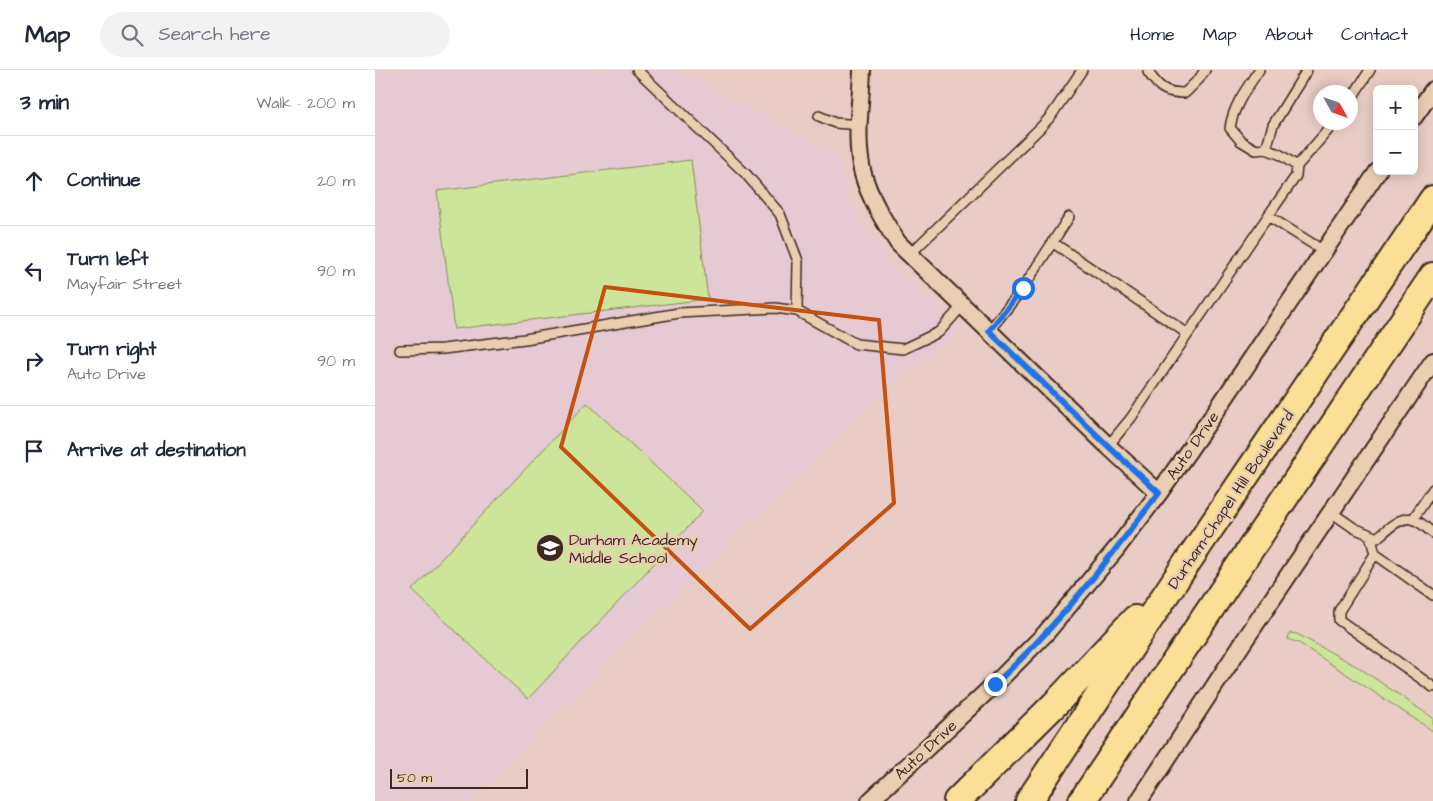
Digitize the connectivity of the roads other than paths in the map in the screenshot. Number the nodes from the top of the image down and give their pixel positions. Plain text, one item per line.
1 (637, 70) edge
2 (862, 70) edge
3 (1083, 70) edge
4 (1149, 70) edge
5 (1205, 70) edge
6 (1259, 70) edge
7 (1307, 70) edge
8 (1370, 70) edge
9 (1358, 88) edge
10 (1433, 90) edge
11 (1418, 111) edge
12 (819, 116) dead end
13 (860, 125) junction
14 (1328, 130) edge
15 (1266, 149) junction
16 (1297, 166) junction
17 (1375, 175) edge
18 (1433, 199) edge
19 (1268, 216) junction
20 (1069, 217) dead end
21 (1053, 242) junction
22 (1324, 251) junction
23 (909, 255) junction
24 (1433, 276) edge
25 (963, 305) junction
26 (797, 311) junction
27 (989, 331) junction
28 (1188, 334) junction
29 (400, 350) dead end
30 (1433, 361) edge
31 (1108, 446) junction
32 (1433, 489) edge
33 (1159, 493) junction
34 (1331, 512) junction
35 (1413, 519) junction
36 (1433, 533) edge
37 (1370, 535) junction
38 (1375, 554) junction
39 (1182, 570) junction
40 (1433, 596) edge
41 (1433, 688) edge
42 (870, 801) edge
43 (957, 801) edge
44 (1029, 801) edge
45 (1082, 801) edge
46 (1139, 801) edge

1 - 26 lane
2 - 13 street
3 - 23 lane
4 - 5 lane
6 - 15 lane
7 - 15 lane
8 - 9 lane
10 - 11 street
12 - 13 lane
13 - 23 street
14 - 16 lane
15 - 16 lane
16 - 19 lane
17 - 22 street, Auto Drive
18 - 39 main road, Durham-Chapel Hill Boulevard
19 - 22 lane
19 - 28 lane
20 - 21 lane
21 - 27 lane
21 - 28 lane
22 - 33 street, Auto Drive
23 - 25 street
24 - 45 main road
25 - 26 lane
25 - 27 street
26 - 29 lane
27 - 31 street
28 - 31 lane
30 - 34 street
31 - 33 street
32 - 35 lane
33 - 42 street, Auto Drive
34 - 37 lane
34 - 46 street
35 - 36 lane
35 - 37 lane
37 - 38 lane
38 - 40 lane
38 - 41 lane
39 - 43 main road
39 - 44 main road, Durham-Chapel Hill Boulevard

